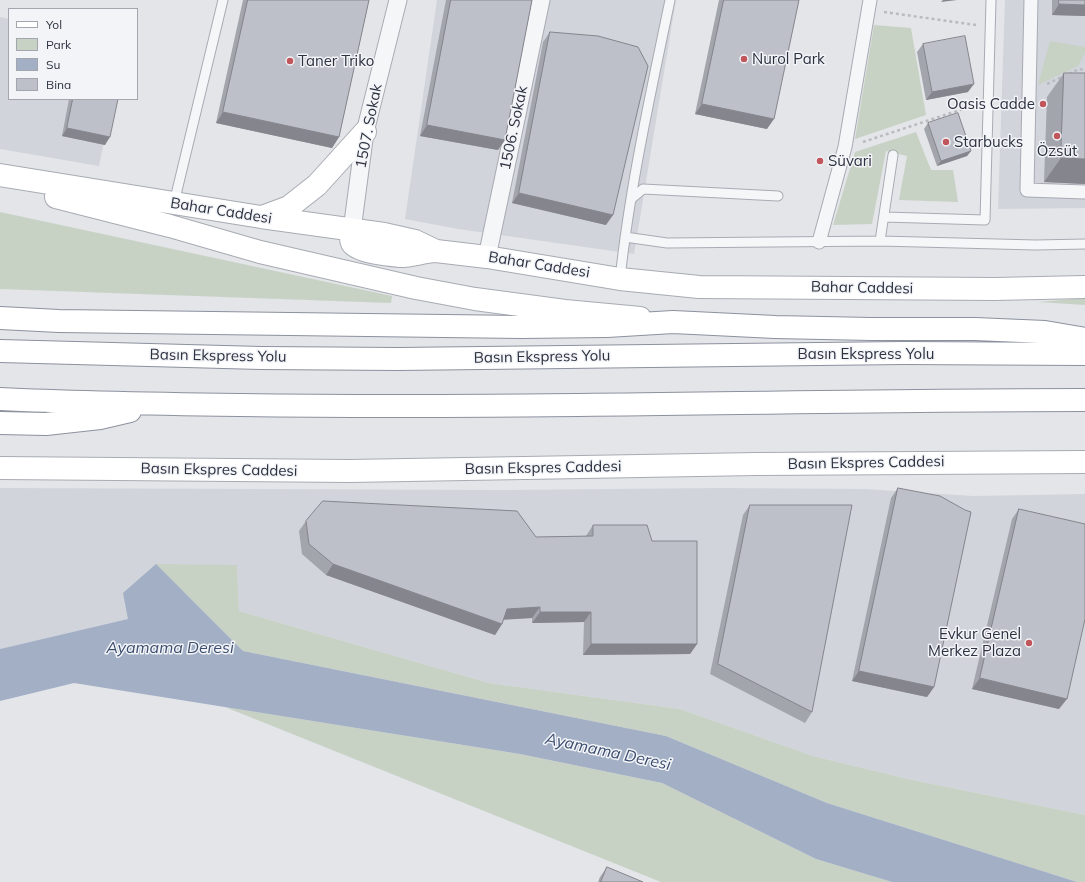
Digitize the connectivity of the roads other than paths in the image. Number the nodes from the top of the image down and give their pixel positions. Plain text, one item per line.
1 (223, 0) edge
2 (398, 0) edge
3 (541, 0) edge
4 (670, 0) edge
5 (991, 0) edge
6 (1031, 0) edge
7 (870, 5) edge
8 (365, 132) junction
9 (894, 155) dead end
10 (0, 175) edge
11 (0, 182) edge
12 (1085, 192) edge
13 (778, 196) dead end
14 (631, 199) junction
15 (174, 204) junction
16 (261, 217) junction
17 (884, 218) junction
18 (352, 230) junction
19 (625, 237) junction
20 (880, 241) junction
21 (819, 242) junction
22 (1085, 244) edge
23 (487, 257) junction
24 (620, 279) junction
25 (1085, 287) edge
26 (0, 318) edge
27 (673, 322) junction
28 (1085, 339) edge
29 (0, 351) edge
30 (1085, 354) edge
31 (0, 399) edge
32 (1085, 400) edge
33 (156, 404) junction
34 (0, 423) edge
35 (1085, 462) edge
36 (0, 468) edge

1 - 15 lane
2 - 8 street, 1507. Sokak
3 - 23 street, 1506. Sokak
4 - 14 lane
5 - 17 lane
6 - 12 street
7 - 21 street
8 - 16 main road
8 - 18 street, 1507. Sokak
9 - 17 lane
10 - 15 main road, Bahar Caddesi
11 - 27 main road
13 - 14 lane
14 - 19 lane
15 - 16 main road, Bahar Caddesi
16 - 18 main road, Bahar Caddesi
17 - 20 lane
18 - 23 main road, Bahar Caddesi
19 - 21 lane
19 - 24 lane
20 - 21 lane
20 - 22 lane
23 - 24 main road, Bahar Caddesi
24 - 25 main road, Bahar Caddesi
26 - 27 main road
27 - 28 main road
29 - 30 main road, Basın Ekspress Yolu
31 - 33 main road
32 - 33 main road
33 - 34 main road
35 - 36 main road, Basın Ekspres Caddesi

